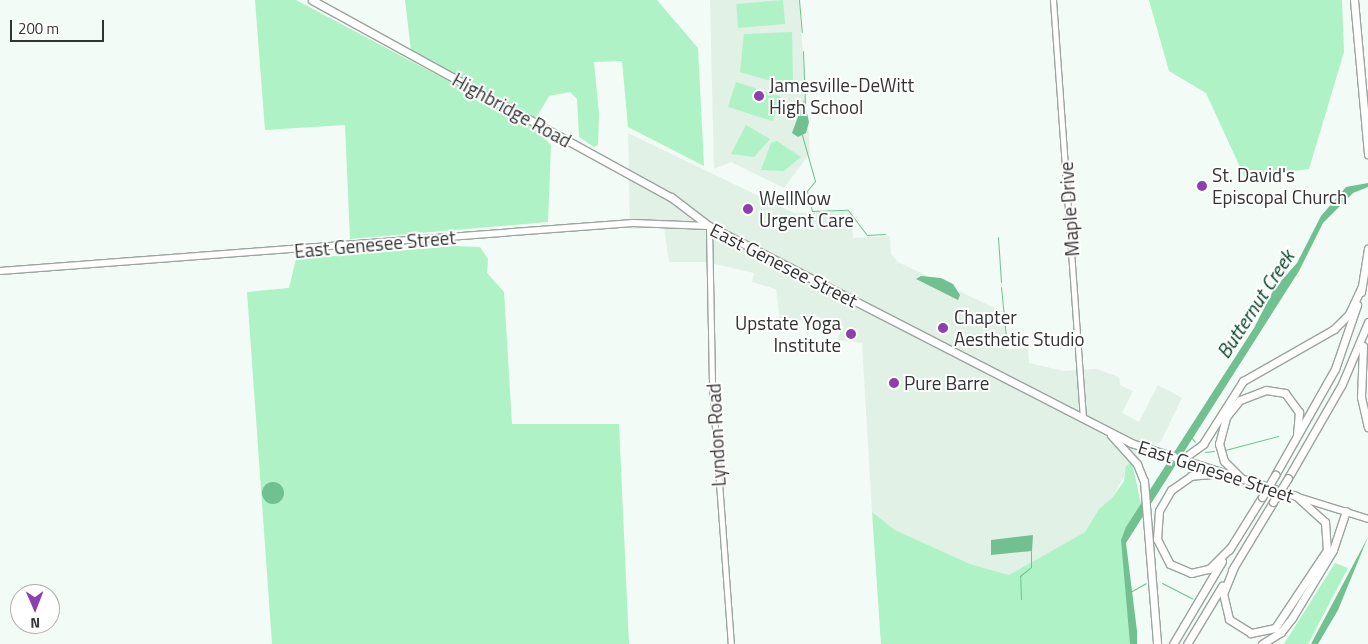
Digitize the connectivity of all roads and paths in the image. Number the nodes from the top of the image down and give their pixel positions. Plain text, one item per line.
1 (312, 0) edge
2 (1053, 0) edge
3 (1354, 0) edge
4 (1368, 154) edge
5 (709, 226) junction
6 (1368, 249) edge
7 (0, 271) edge
8 (1361, 288) junction
9 (1368, 322) edge
10 (1365, 330) junction
11 (1083, 417) junction
12 (1368, 427) edge
13 (1108, 431) junction
14 (1294, 444) junction
15 (1178, 462) junction
16 (1218, 473) junction
17 (1243, 480) junction
18 (1296, 496) junction
19 (1346, 511) junction
20 (1368, 515) edge
21 (1368, 519) edge
22 (1230, 548) junction
23 (1234, 567) junction
24 (731, 644) edge
25 (1157, 644) edge
26 (1173, 644) edge
27 (1187, 644) edge
28 (1262, 644) edge

1 - 5 highway, Highbridge Road
2 - 11 street, Maple Drive
3 - 4 highway
5 - 7 main road, East Genesee Street
5 - 11 highway, East Genesee Street
5 - 24 street, Lyndon Road
6 - 8 highway
8 - 14 highway
8 - 15 highway
9 - 10 highway
10 - 12 highway
10 - 23 highway, bridge
11 - 13 highway, East Genesee Street
13 - 15 highway, East Genesee Street
13 - 25 highway
14 - 17 highway
14 - 22 highway, bridge
15 - 16 highway, East Genesee Street
16 - 17 highway, East Genesee Street
16 - 22 highway
17 - 18 highway, East Genesee Street
18 - 19 main road, East Genesee Street
18 - 23 highway
19 - 20 main road, East Genesee Street
19 - 21 main road, East Genesee Street
19 - 28 highway
22 - 26 highway
23 - 27 highway

